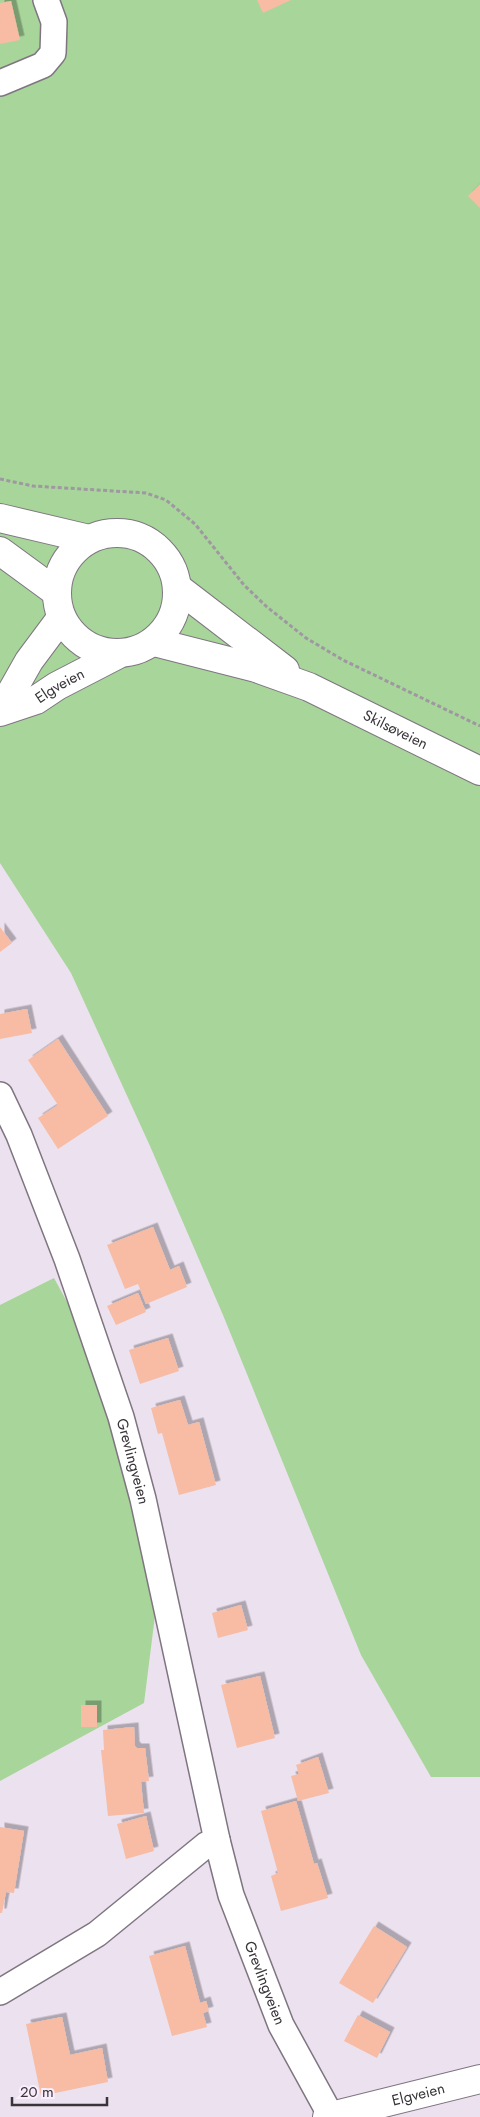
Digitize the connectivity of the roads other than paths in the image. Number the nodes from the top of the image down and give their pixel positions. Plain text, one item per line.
1 (46, 0) edge
2 (0, 83) edge
3 (0, 518) edge
4 (89, 539) junction
5 (0, 551) edge
6 (178, 588) junction
7 (58, 605) junction
8 (154, 642) junction
9 (117, 655) junction
10 (309, 687) junction
11 (0, 712) edge
12 (480, 772) edge
13 (0, 1095) edge
14 (217, 1840) junction
15 (0, 1992) edge
16 (480, 2079) edge
17 (329, 2116) edge

1 - 2 street
3 - 4 main road
4 - 6 main road
4 - 7 main road
5 - 7 main road
6 - 8 main road
6 - 10 main road, Skilsøveien
7 - 9 main road
7 - 11 main road, Elgveien
8 - 9 main road
8 - 10 main road, Skilsøveien
9 - 11 main road, Elgveien
10 - 12 main road, Skilsøveien
13 - 14 street, Grevlingveien
14 - 15 street
14 - 17 street, Grevlingveien
16 - 17 main road, Elgveien

